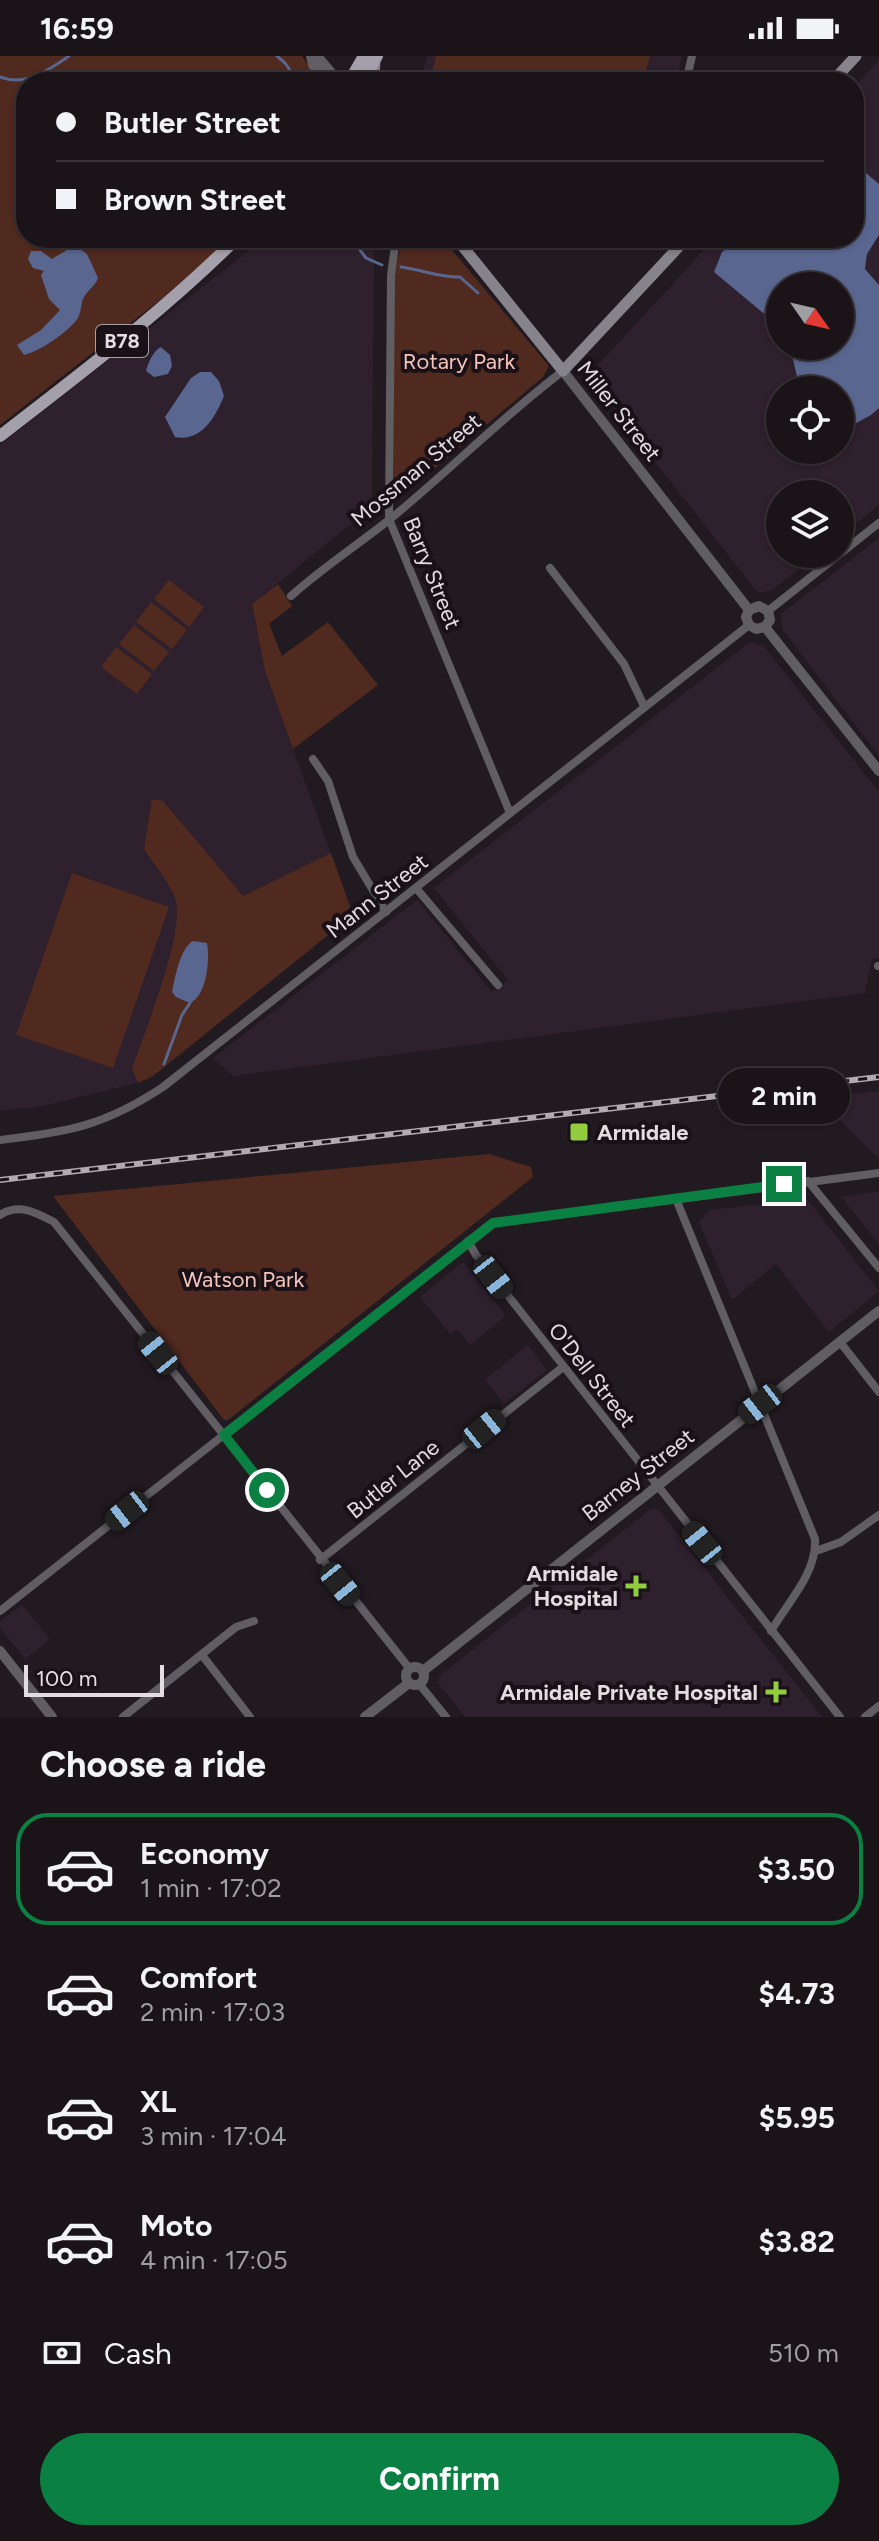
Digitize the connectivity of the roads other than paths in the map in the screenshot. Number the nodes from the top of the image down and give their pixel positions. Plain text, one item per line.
1 (314, 56) edge
2 (856, 56) edge
3 (372, 57) edge
4 (329, 72) edge
5 (358, 72) edge
6 (841, 72) edge
7 (227, 248) edge
8 (395, 248) edge
9 (464, 248) edge
10 (676, 249) edge
11 (563, 371) junction
12 (0, 436) edge
13 (389, 519) junction
14 (879, 523) edge
15 (550, 568) dead end
16 (291, 596) dead end
17 (749, 610) junction
18 (768, 611) junction
19 (749, 625) junction
20 (765, 627) junction
21 (644, 706) junction
22 (313, 759) dead end
23 (879, 771) edge
24 (510, 813) junction
25 (416, 888) junction
26 (386, 912) junction
27 (498, 985) dead end
28 (0, 1140) edge
29 (879, 1173) edge
30 (808, 1181) junction
31 (676, 1199) junction
32 (0, 1215) edge
33 (468, 1241) junction
34 (879, 1268) edge
35 (879, 1311) edge
36 (840, 1342) junction
37 (563, 1367) junction
38 (879, 1392) edge
39 (760, 1404) junction
40 (224, 1435) junction
41 (657, 1486) junction
42 (879, 1515) edge
43 (816, 1551) junction
44 (320, 1560) junction
45 (0, 1611) edge
46 (254, 1621) dead end
47 (771, 1631) junction
48 (0, 1651) edge
49 (202, 1655) junction
50 (410, 1669) junction
51 (423, 1671) junction
52 (414, 1684) junction
53 (879, 1706) edge
54 (52, 1717) edge
55 (123, 1717) edge
56 (250, 1717) edge
57 (365, 1717) edge
58 (446, 1717) edge
59 (840, 1717) edge
60 (865, 1717) edge

1 - 4 street
2 - 6 main road
3 - 5 main road
7 - 12 main road, B78
8 - 13 street, Barry Street
9 - 11 main road, Miller Street
10 - 11 main road
11 - 13 street, Mossman Street
11 - 17 street, Miller Street
13 - 16 street, Mossman Street
13 - 24 street, Barry Street
14 - 18 street
15 - 21 street
17 - 18 street
17 - 19 street
18 - 20 street
19 - 20 street
19 - 21 street, Mann Street
20 - 23 street
21 - 24 street, Mann Street
22 - 26 street
24 - 25 street, Mann Street
25 - 26 street, Mann Street
25 - 27 street
26 - 28 street, Mann Street
29 - 30 street
30 - 31 street
30 - 34 street
31 - 33 street
31 - 39 street
32 - 40 street
33 - 37 street, O'Dell Street
33 - 40 street
35 - 36 street, Barney Street
36 - 38 street
36 - 39 street, Barney Street
37 - 41 street, O'Dell Street
37 - 44 street, Butler Lane
39 - 41 street, Barney Street
39 - 43 street
40 - 44 street
40 - 45 street
41 - 47 street, O'Dell Street
41 - 51 street, Barney Street
42 - 43 street
43 - 47 street
44 - 50 street
46 - 49 street
47 - 59 street, O'Dell Street
48 - 54 street
49 - 55 street
49 - 56 street
50 - 51 street
50 - 52 street
51 - 52 street
52 - 57 street
52 - 58 street
53 - 60 street

